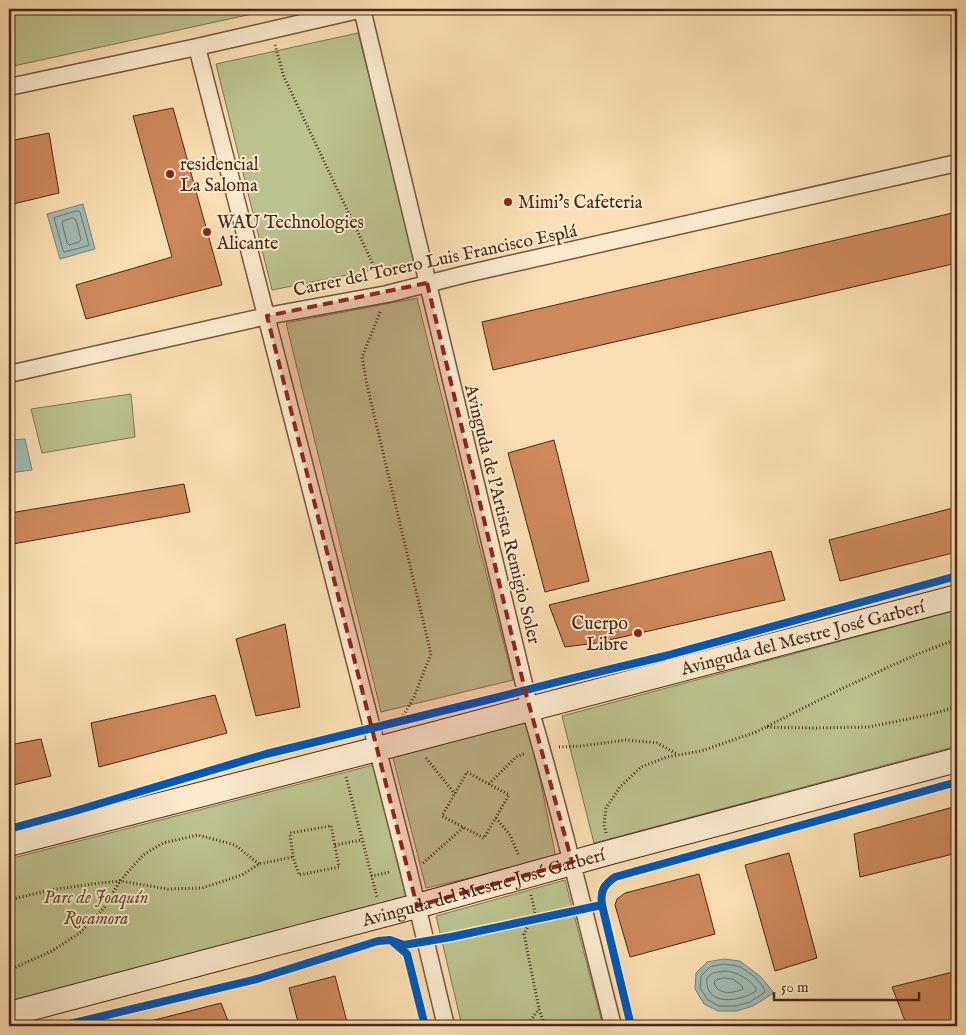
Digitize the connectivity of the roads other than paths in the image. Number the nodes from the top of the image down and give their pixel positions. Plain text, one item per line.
1 (362, 9) edge
2 (197, 47) junction
3 (9, 87) edge
4 (957, 163) edge
5 (427, 283) junction
6 (267, 316) junction
7 (9, 374) edge
8 (957, 597) edge
9 (530, 709) junction
10 (375, 739) junction
11 (957, 760) edge
12 (9, 844) edge
13 (572, 862) junction
14 (417, 906) junction
15 (9, 1014) edge
16 (446, 1026) edge
17 (613, 1026) edge

1 - 2 street
1 - 5 street, Avinguda de l'Artista Remigio Soler
2 - 3 street
2 - 6 street
4 - 5 street, Carrer del Torero Luis Francisco Esplá
5 - 6 street, Carrer del Torero Luis Francisco Esplá
5 - 9 street, Avinguda de l'Artista Remigio Soler
6 - 7 street, Carrer del Torero Luis Francisco Esplá
6 - 10 street
8 - 9 street, Avinguda del Mestre José Garberí
9 - 10 street, Avinguda del Mestre José Garberí
9 - 13 street, Avinguda de l'Artista Remigio Soler
10 - 12 street, Avinguda del Mestre José Garberí
10 - 14 street
11 - 13 street, Avinguda del Mestre José Garberí
13 - 14 street, Avinguda del Mestre José Garberí
13 - 17 street, Avinguda de l'Artista Remigio Soler
14 - 15 street, Avinguda del Mestre José Garberí
14 - 16 street

